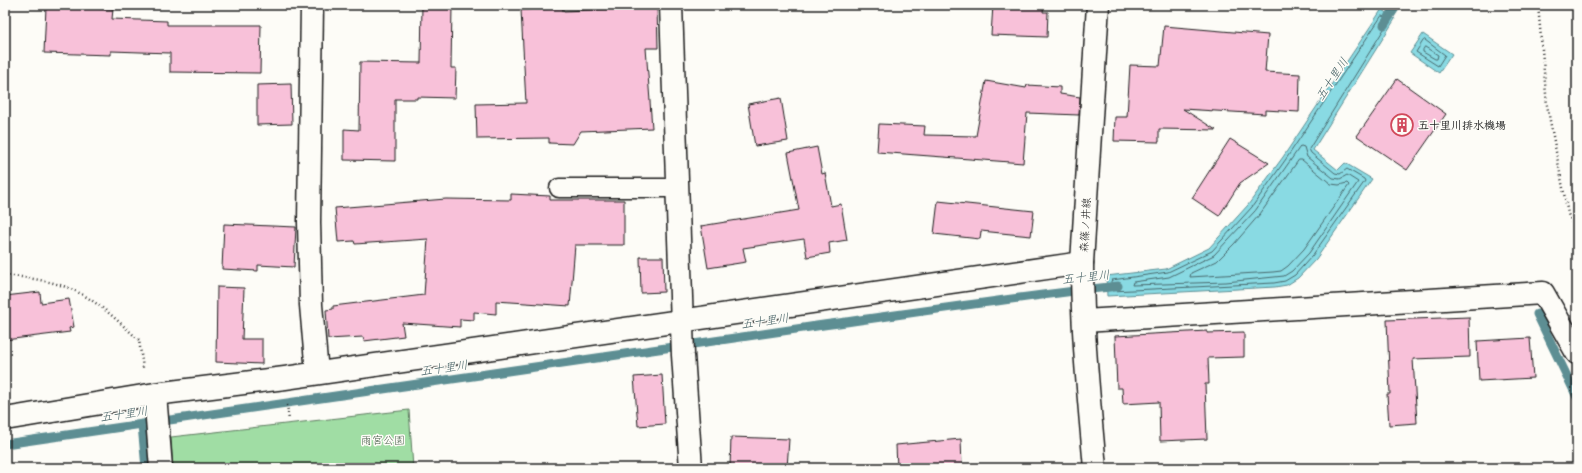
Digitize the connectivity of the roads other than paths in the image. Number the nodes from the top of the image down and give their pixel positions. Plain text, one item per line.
1 (312, 5) edge
2 (671, 5) edge
3 (1098, 5) edge
4 (559, 188) dead end
5 (677, 188) junction
6 (1082, 267) junction
7 (1083, 313) junction
8 (682, 325) junction
9 (1577, 353) edge
10 (317, 373) junction
11 (152, 398) junction
12 (5, 419) edge
13 (160, 468) edge
14 (691, 468) edge
15 (1095, 468) edge

1 - 10 street
2 - 5 street
3 - 6 street, 森篠ノ井線
4 - 5 lane
5 - 8 street
6 - 7 street, 森篠ノ井線
6 - 8 street
7 - 9 street
7 - 15 street, 森篠ノ井線
8 - 10 street
8 - 14 street
10 - 11 street
11 - 12 street
11 - 13 street

